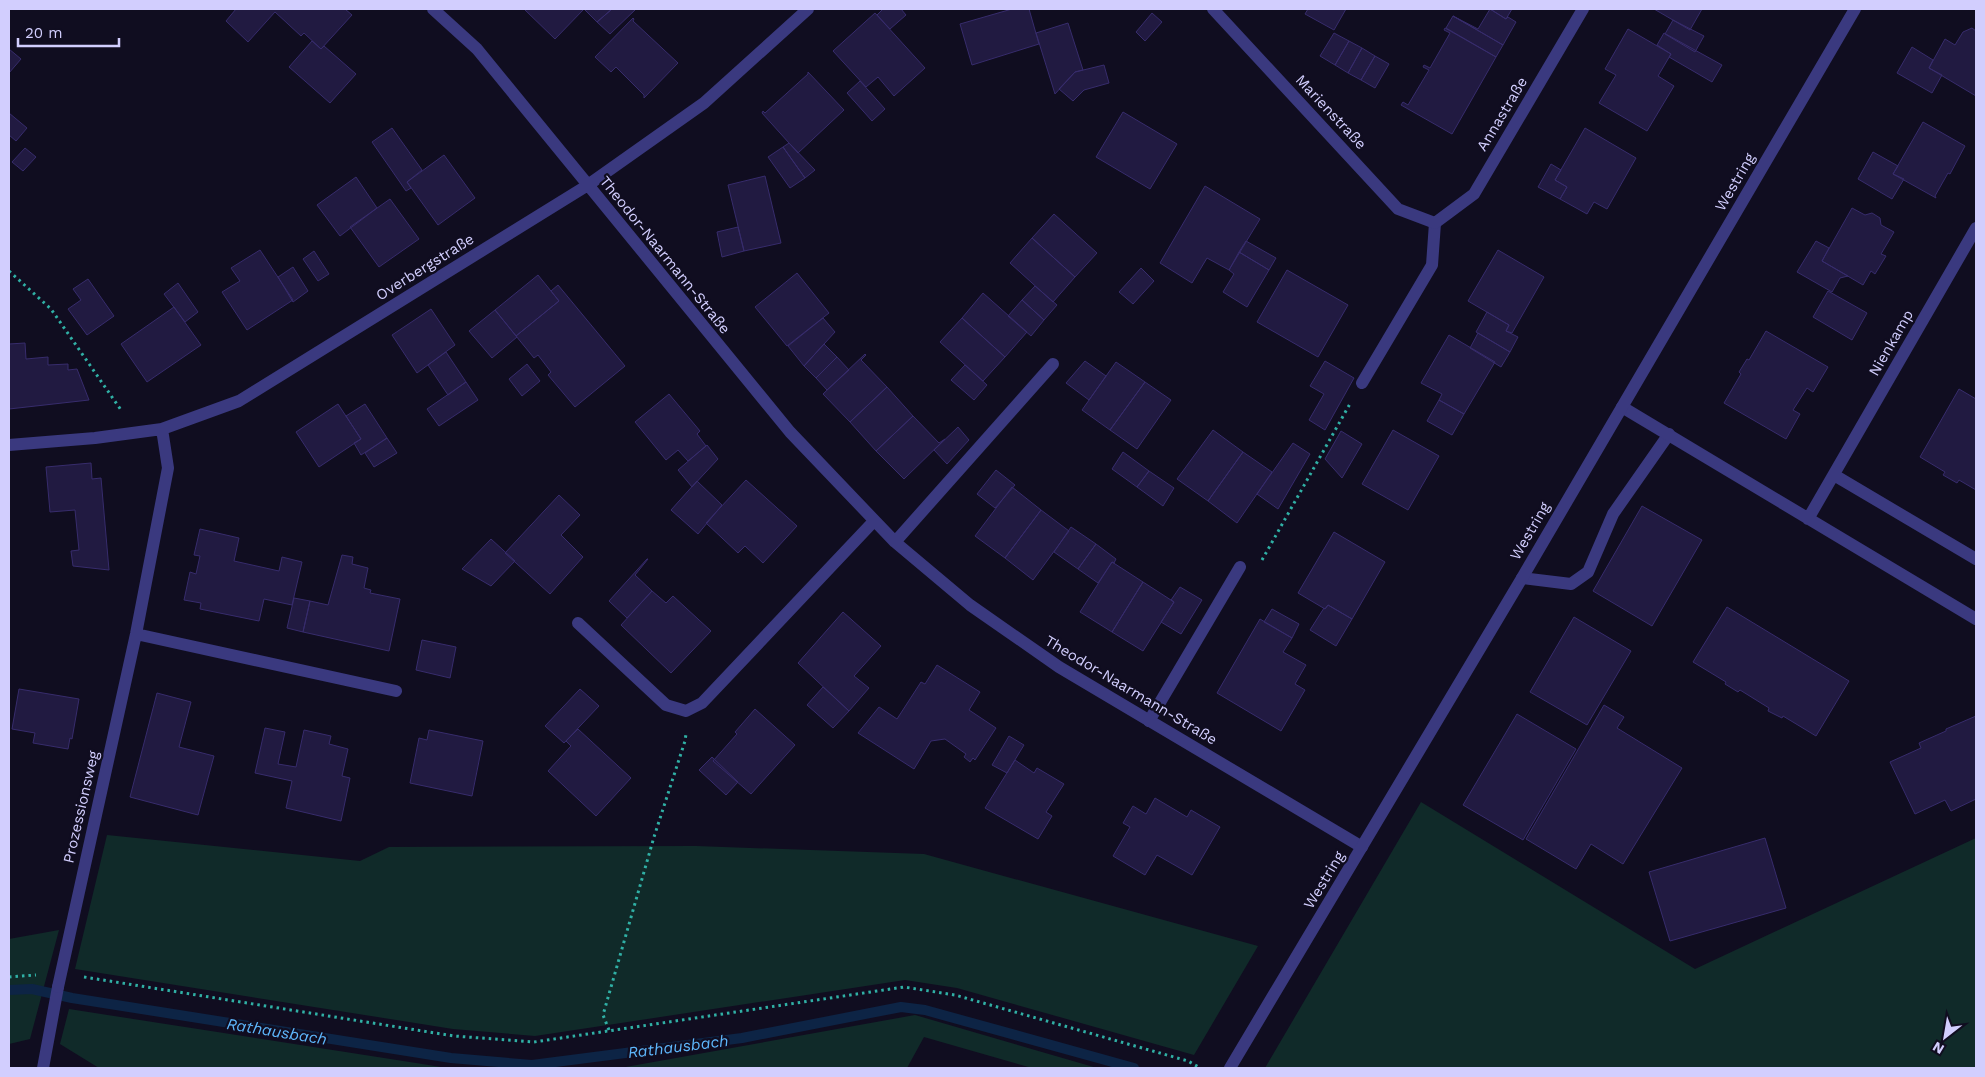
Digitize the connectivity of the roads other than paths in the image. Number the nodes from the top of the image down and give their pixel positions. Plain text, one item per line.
1 (433, 9) edge
2 (808, 9) edge
3 (1213, 9) edge
4 (1583, 9) edge
5 (1855, 9) edge
6 (588, 185) junction
7 (1435, 223) junction
8 (1976, 228) edge
9 (1053, 364) dead end
10 (1362, 383) road end
11 (1622, 407) junction
12 (162, 428) junction
13 (1669, 434) junction
14 (9, 446) edge
15 (1834, 475) junction
16 (1808, 519) junction
17 (874, 521) junction
18 (895, 542) junction
19 (1976, 558) edge
20 (1240, 567) road end
21 (1522, 578) junction
22 (1976, 619) edge
23 (578, 623) dead end
24 (136, 634) junction
25 (396, 691) dead end
26 (1149, 721) junction
27 (1362, 847) junction
28 (43, 1068) edge
29 (1230, 1068) edge

1 - 6 street, Theodor-Naarmann-Straße
2 - 6 street, Overbergstraße
3 - 7 street, Marienstraße
4 - 7 street, Annastraße
5 - 11 street, Westring
6 - 12 street, Overbergstraße
6 - 17 street, Theodor-Naarmann-Straße
7 - 10 street
8 - 15 street, Nienkamp
9 - 18 street
11 - 13 street
11 - 21 street, Westring
12 - 14 street, Overbergstraße
12 - 24 street, Prozessionsweg
13 - 16 street
13 - 21 street
15 - 16 street, Nienkamp
15 - 19 street
16 - 22 street
17 - 18 street, Theodor-Naarmann-Straße
17 - 23 street
18 - 26 street, Theodor-Naarmann-Straße
20 - 26 street
21 - 27 street, Westring
24 - 25 street
24 - 28 street, Prozessionsweg
26 - 27 street, Theodor-Naarmann-Straße
27 - 29 street, Westring

